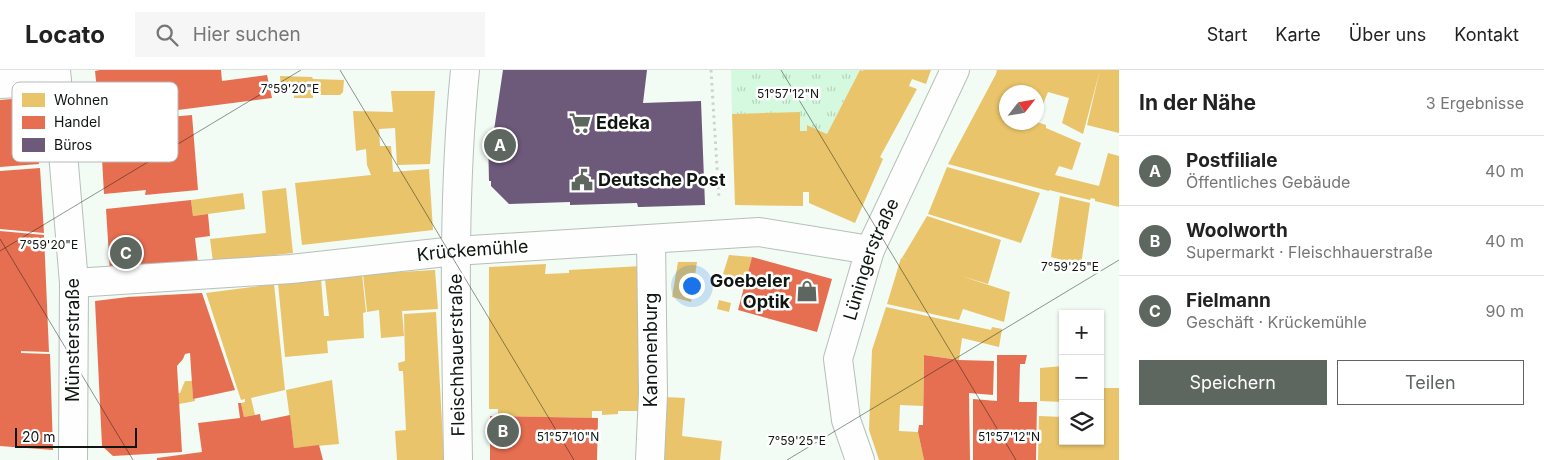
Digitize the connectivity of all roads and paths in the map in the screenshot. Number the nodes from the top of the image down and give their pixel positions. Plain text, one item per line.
1 (465, 70) edge
2 (711, 70) edge
3 (955, 70) edge
4 (56, 75) edge
5 (14, 82) edge
6 (64, 162) edge
7 (721, 234) junction
8 (651, 239) junction
9 (455, 250) junction
10 (870, 250) junction
11 (74, 283) junction
12 (73, 460) edge
13 (458, 460) edge
14 (650, 460) edge
15 (860, 460) edge

1 - 9 street, Fleischhauerstraße
2 - 7 path
3 - 10 street, Lüningerstraße
4 - 5 street
6 - 11 street, Münsterstraße
7 - 8 street, Krückemühle
7 - 10 street, Krückemühle
8 - 9 street, Krückemühle
8 - 14 street, Kanonenburg
9 - 11 street, Krückemühle
9 - 13 street, Fleischhauerstraße
10 - 15 street, Lüningerstraße
11 - 12 street, Münsterstraße

